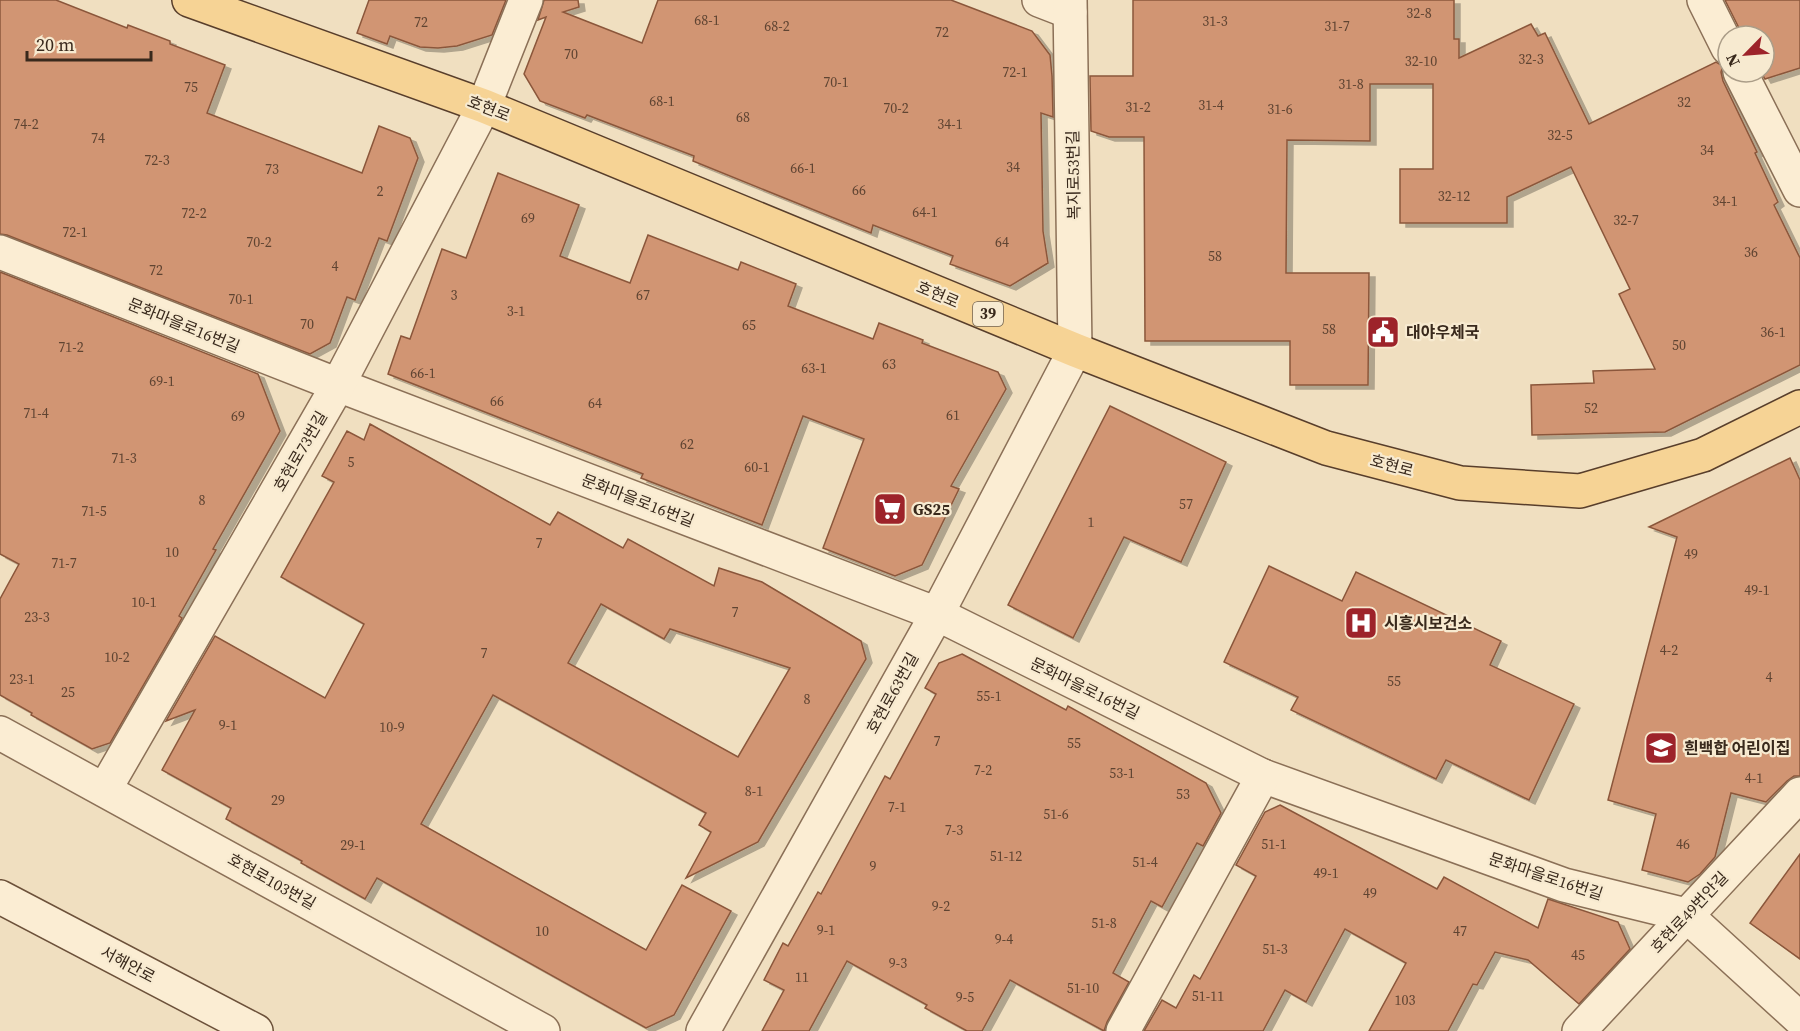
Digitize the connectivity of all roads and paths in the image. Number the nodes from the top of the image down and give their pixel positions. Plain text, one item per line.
1 (189, 0) edge
2 (526, 0) edge
3 (1039, 0) edge
4 (1704, 0) edge
5 (1070, 6) edge
6 (1716, 24) edge
7 (1746, 84) edge
8 (484, 106) junction
9 (1800, 190) edge
10 (0, 252) edge
11 (1075, 351) junction
12 (338, 385) junction
13 (1800, 406) edge
14 (937, 614) junction
15 (0, 733) edge
16 (1263, 776) junction
17 (105, 789) junction
18 (1800, 794) edge
19 (0, 897) edge
20 (1686, 915) junction
21 (1800, 1019) edge
22 (256, 1031) edge
23 (543, 1031) edge
24 (703, 1031) edge
25 (1123, 1031) edge
26 (1579, 1031) edge

1 - 8 main road, 호현로 / 39
2 - 8 street, 호현로73번길
3 - 5 street
4 - 6 street
5 - 11 street, 복지로53번길
7 - 9 street
8 - 11 main road, 호현로 / 39
8 - 12 street, 호현로73번길
10 - 12 street, 문화마을로16번길
11 - 13 main road, 호현로 / 39
11 - 14 street, 호현로63번길
12 - 14 street, 문화마을로16번길
12 - 17 street, 호현로73번길
14 - 16 street, 문화마을로16번길
14 - 24 street, 호현로63번길
15 - 17 street, 호현로103번길
16 - 20 street, 문화마을로16번길
16 - 25 street
17 - 23 street, 호현로103번길
18 - 20 street, 호현로49번안길
19 - 22 street, 서해안로
20 - 21 street, 문화마을로16번길
20 - 26 street, 호현로49번안길

